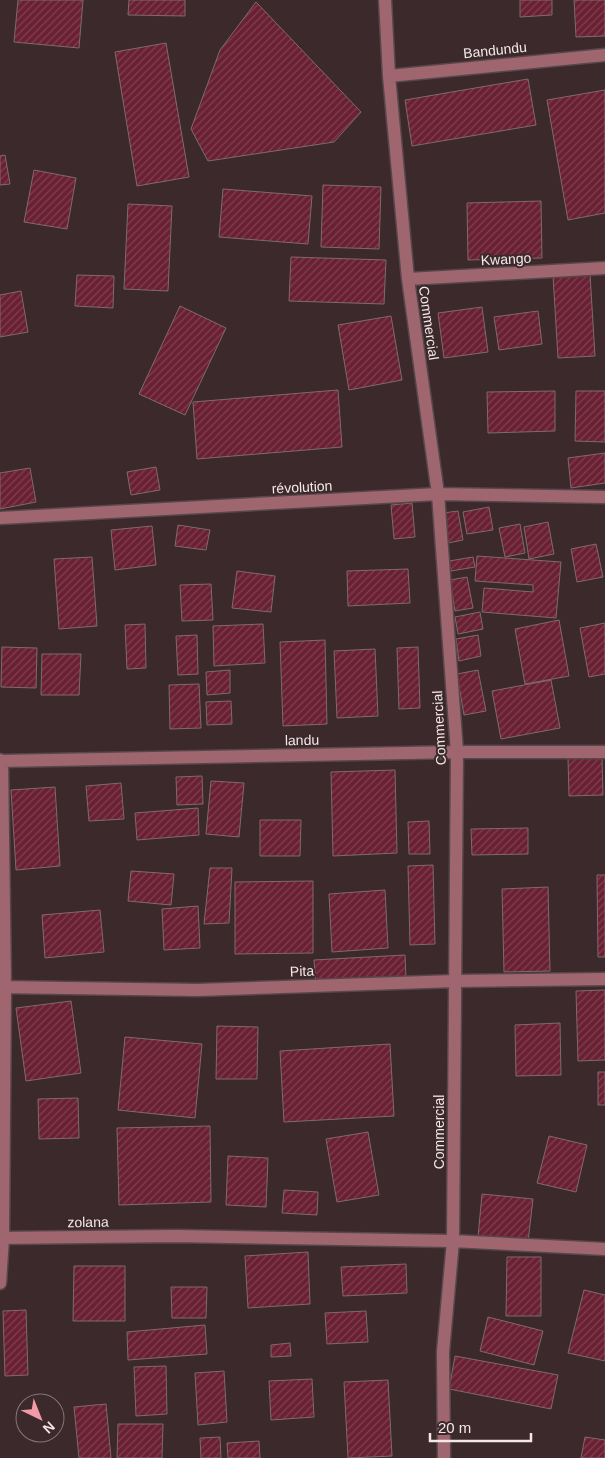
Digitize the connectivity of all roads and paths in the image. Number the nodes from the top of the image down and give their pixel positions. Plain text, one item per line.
1 (385, 0) edge
2 (605, 54) edge
3 (389, 76) junction
4 (605, 268) edge
5 (408, 279) junction
6 (438, 494) junction
7 (605, 497) edge
8 (0, 518) edge
9 (457, 752) junction
10 (605, 752) edge
11 (1, 761) edge
12 (605, 979) edge
13 (454, 981) junction
14 (2, 987) edge
15 (1, 1238) edge
16 (453, 1241) junction
17 (605, 1249) edge
18 (0, 1283) edge
19 (444, 1458) edge

1 - 3 street, Commercial
2 - 3 street, Bandundu
3 - 5 street, Commercial
4 - 5 street, Kwango
5 - 6 street, Commercial
6 - 7 street, révolution
6 - 8 street, révolution
6 - 9 street, Commercial
9 - 10 street, landu
9 - 11 street, landu
9 - 13 street, Commercial
11 - 14 street
12 - 13 street, Pita
13 - 14 street, Pita
13 - 16 street, Commercial
14 - 15 street
15 - 16 street, zolana
15 - 18 street
16 - 17 street, zolana
16 - 19 street, Commercial

